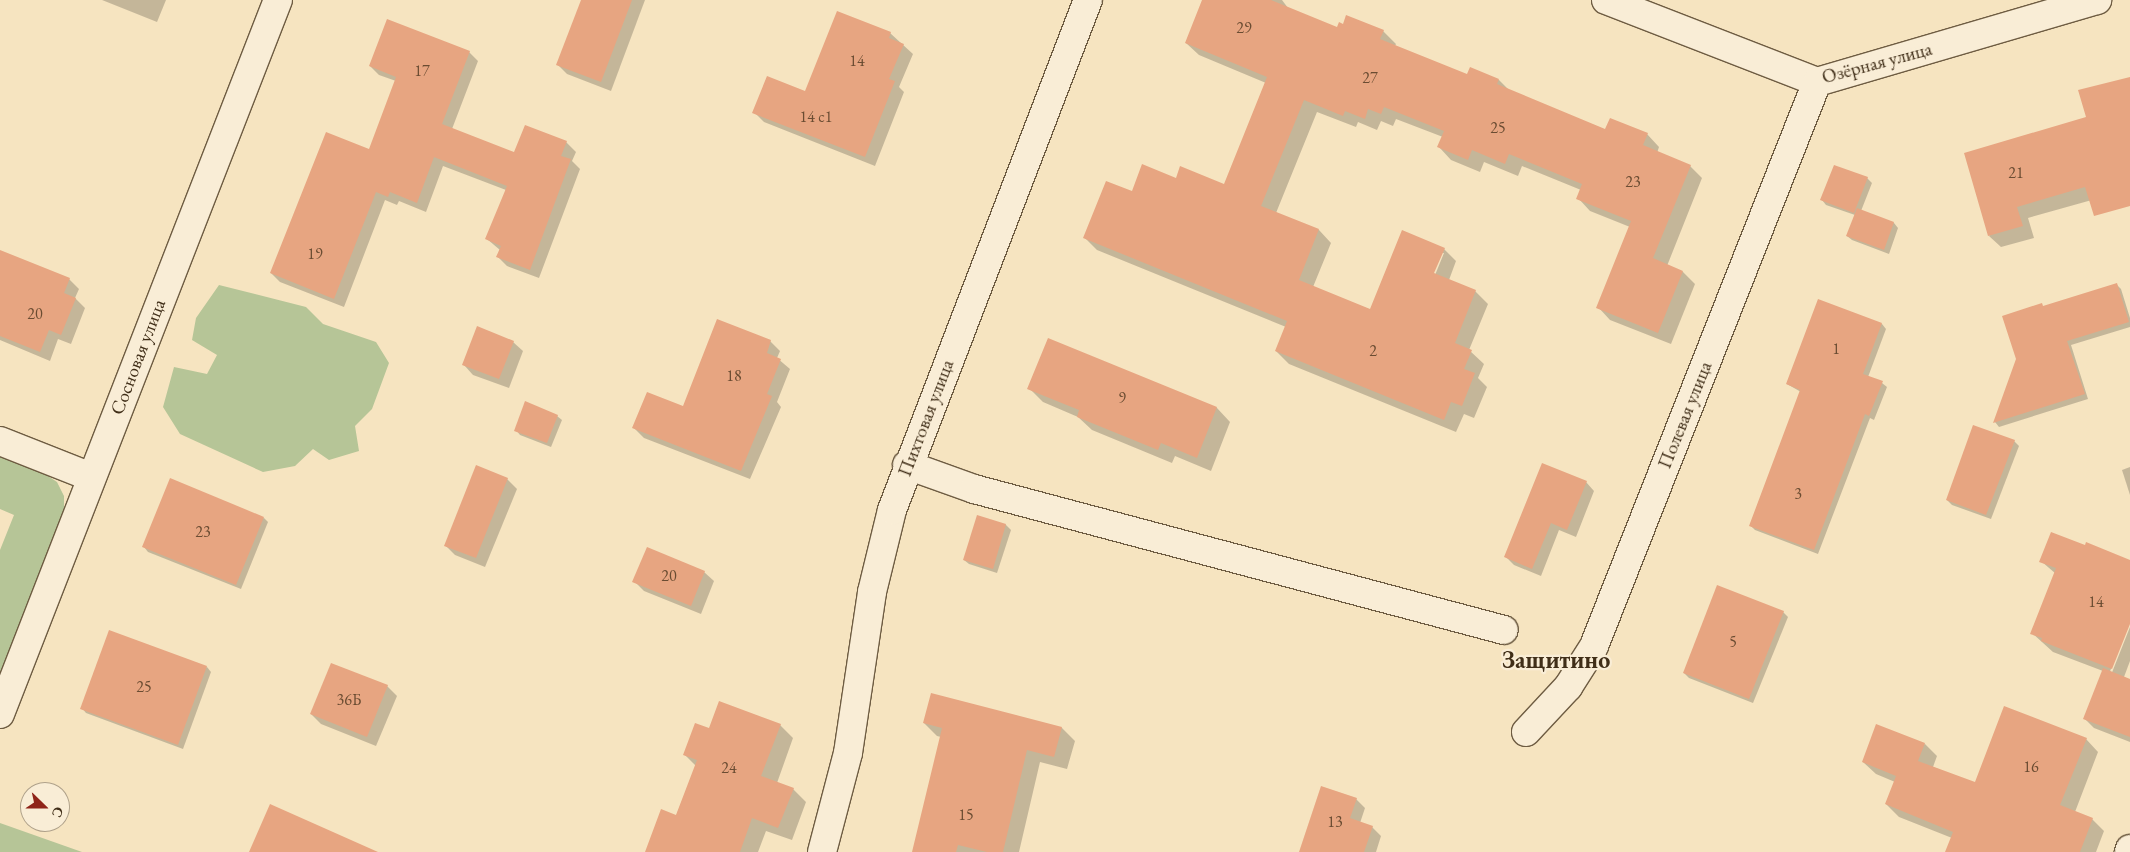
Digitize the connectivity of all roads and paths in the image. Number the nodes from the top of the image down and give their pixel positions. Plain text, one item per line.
1 (278, 0) edge
2 (1088, 0) edge
3 (1606, 0) edge
4 (2097, 0) edge
5 (1818, 82) junction
6 (0, 441) edge
7 (907, 464) junction
8 (91, 477) junction
9 (1504, 630) dead end
10 (0, 714) edge
11 (1526, 732) dead end
12 (822, 852) edge

1 - 8 street, Сосновая улица
2 - 7 street, Пихтовая улица
3 - 5 street, Озёрная улица
4 - 5 street, Озёрная улица
5 - 11 street, Полевая улица
6 - 8 street
7 - 9 street
7 - 12 street, Пихтовая улица
8 - 10 street, Сосновая улица

